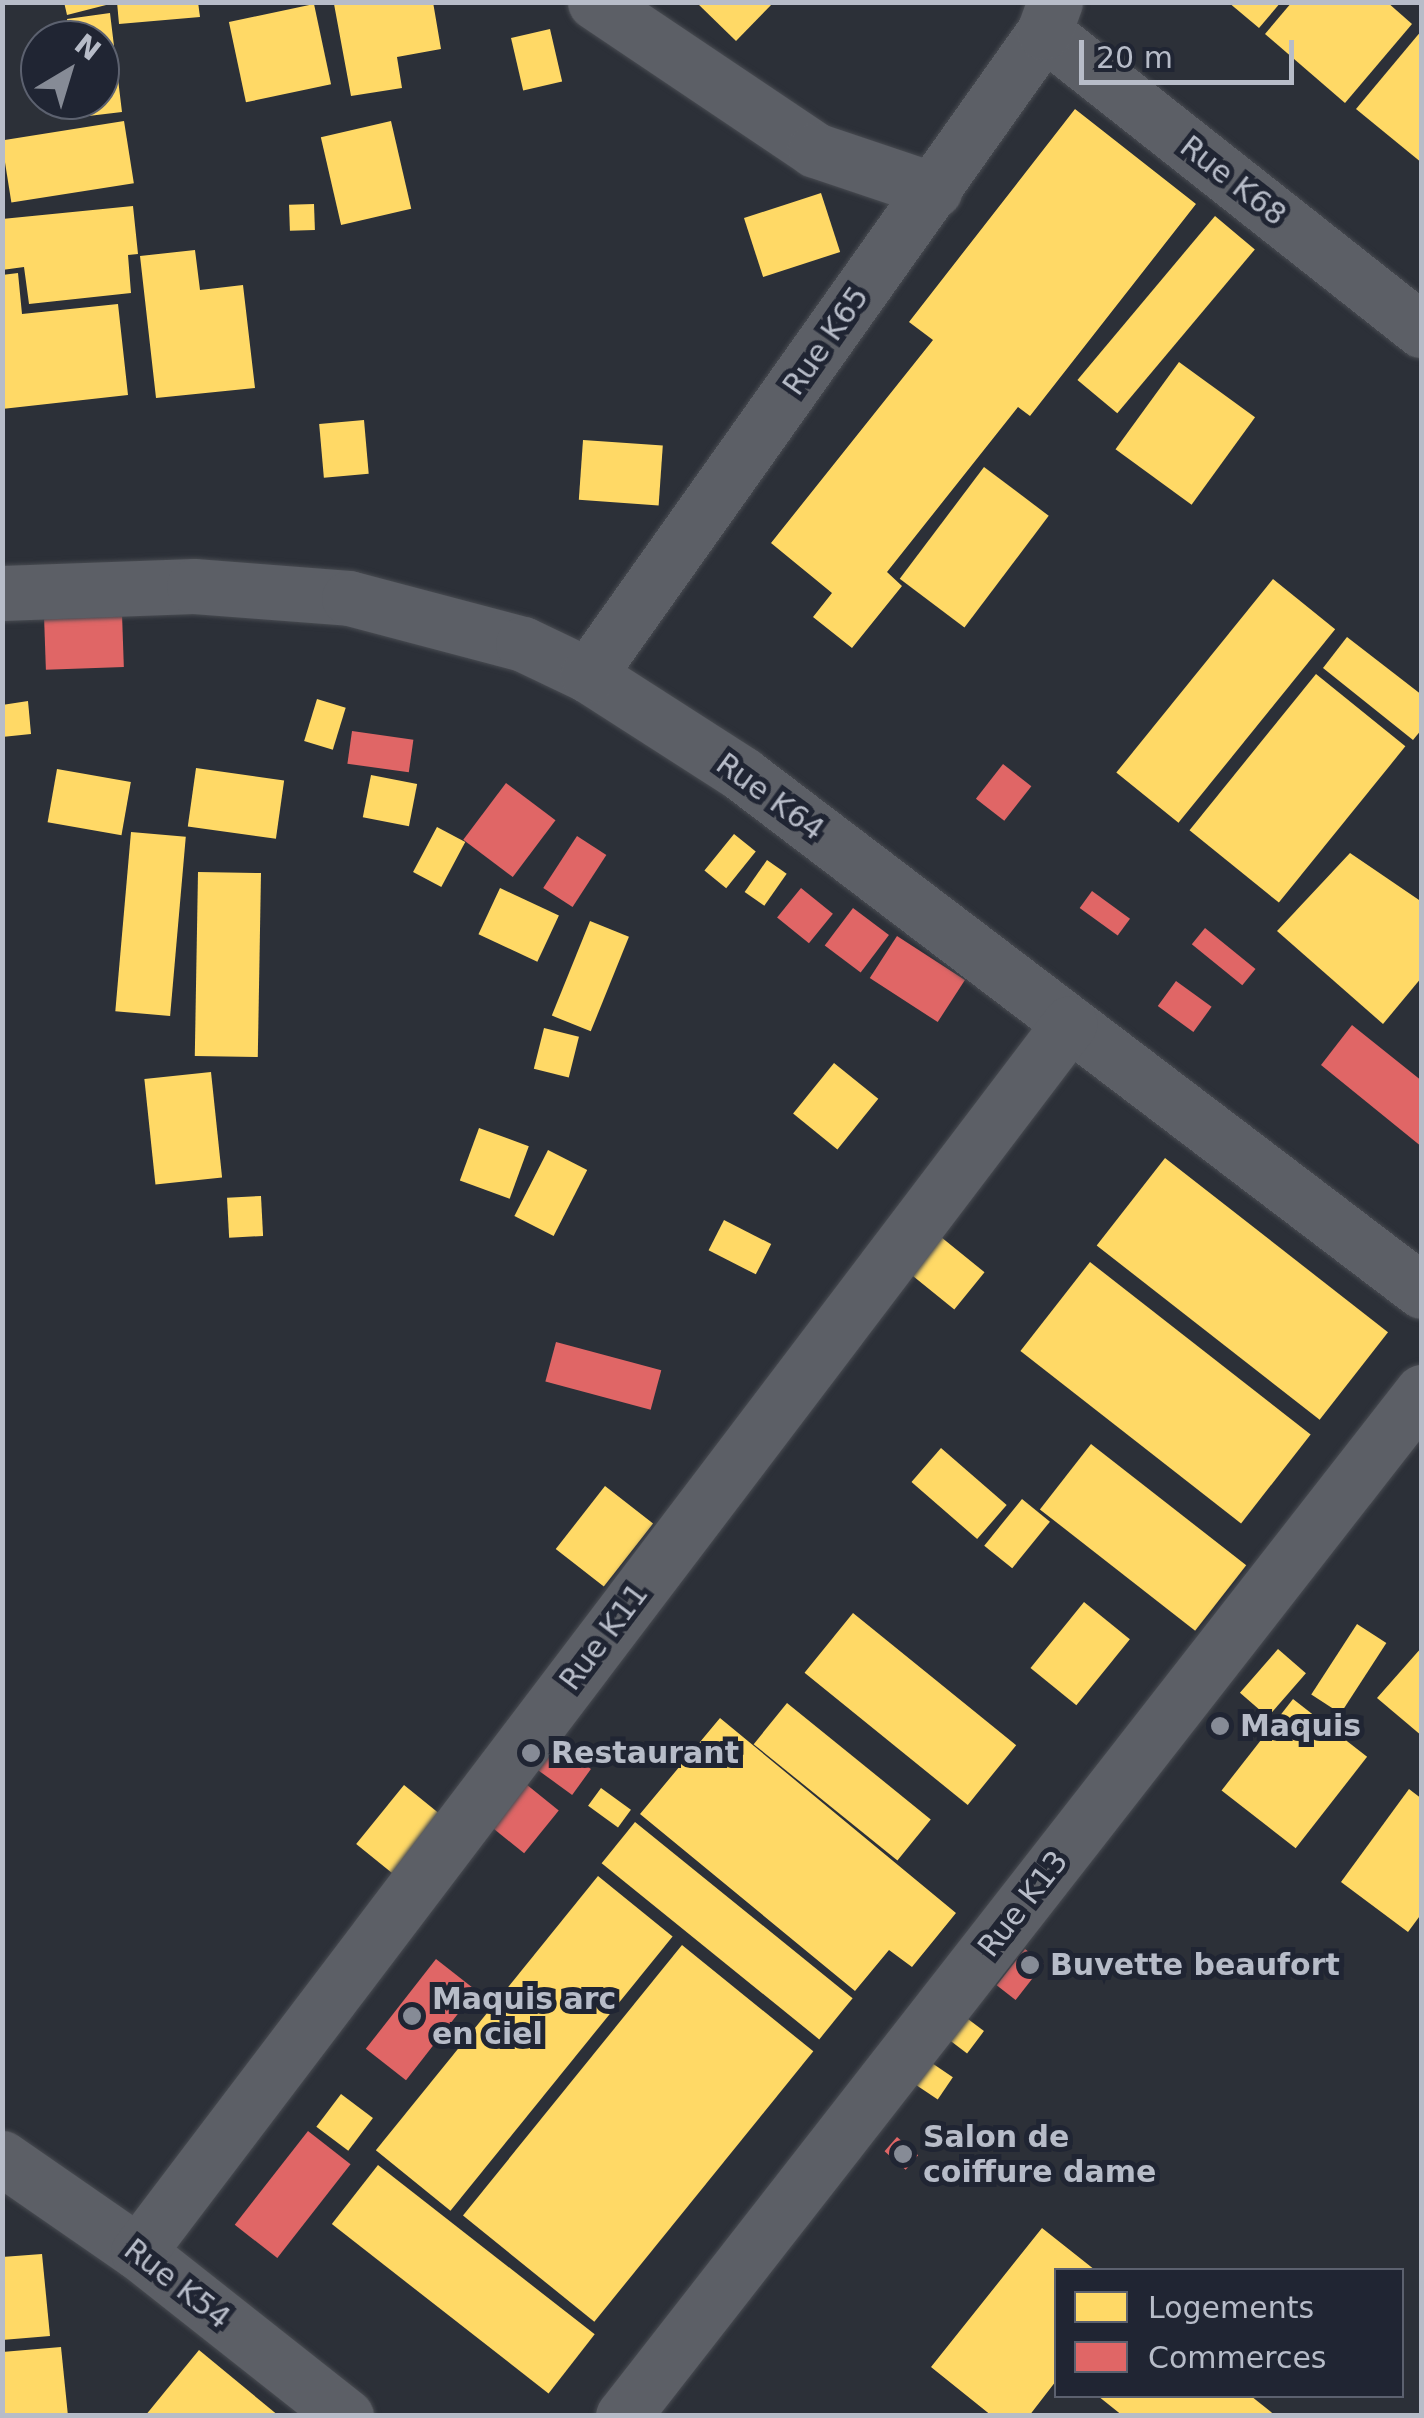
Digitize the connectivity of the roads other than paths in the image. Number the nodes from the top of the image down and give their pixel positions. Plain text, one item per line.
1 (594, 2) edge
2 (1049, 17) edge
3 (934, 190) junction
4 (1422, 330) edge
5 (2, 592) edge
6 (588, 675) junction
7 (1070, 1023) junction
8 (1422, 1291) edge
9 (1422, 1392) edge
10 (2, 2158) edge
11 (138, 2252) junction
12 (346, 2416) edge
13 (624, 2416) edge

1 - 3 street
2 - 3 street, Rue K65
2 - 4 street, Rue K68
3 - 6 street, Rue K65
5 - 6 street, Rue K64
6 - 7 street, Rue K64
7 - 8 street, Rue K64
7 - 11 street, Rue K11
9 - 13 street, Rue K13
10 - 11 street, Rue K54
11 - 12 street, Rue K54

